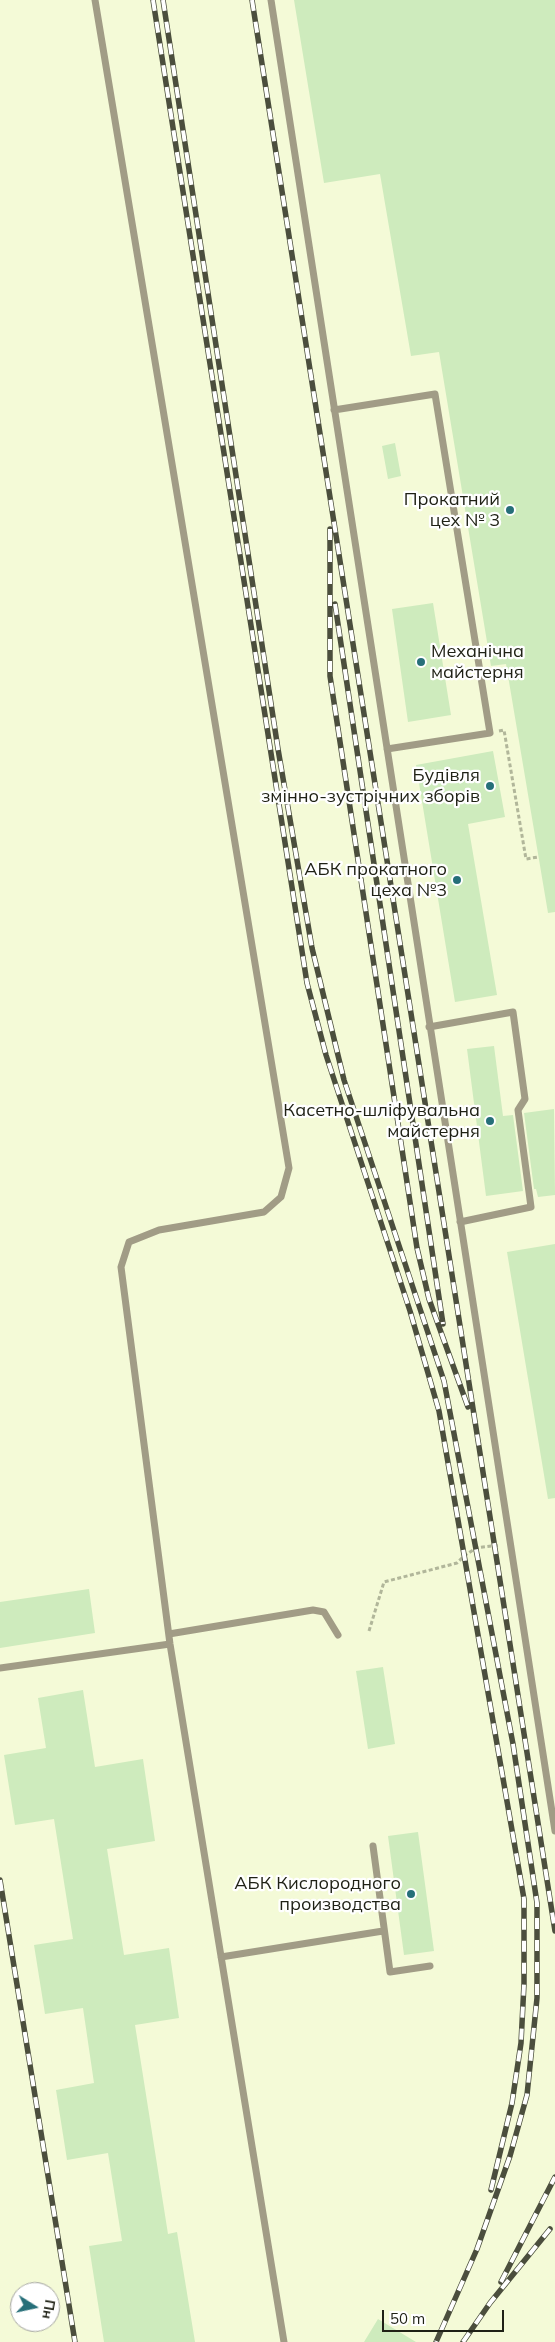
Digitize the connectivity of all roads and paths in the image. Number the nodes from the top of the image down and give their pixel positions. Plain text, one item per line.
1 (95, 0) edge
2 (271, 0) edge
3 (334, 410) junction
4 (490, 733) junction
5 (386, 749) junction
6 (538, 857) dead end
7 (429, 1026) junction
8 (460, 1222) junction
9 (510, 1543) junction
10 (369, 1631) dead end
11 (169, 1634) junction
12 (338, 1635) dead end
13 (170, 1644) junction
14 (0, 1668) edge
15 (555, 1831) edge
16 (373, 1846) dead end
17 (383, 1931) junction
18 (221, 1957) junction
19 (430, 1966) dead end
20 (284, 2342) edge

1 - 11 lane
2 - 3 lane
3 - 4 lane
3 - 5 lane
4 - 5 lane
4 - 6 path
5 - 7 lane
7 - 8 lane
7 - 8 lane
8 - 9 lane
9 - 10 path
9 - 15 lane
11 - 12 lane
11 - 13 lane
13 - 14 lane
13 - 18 lane
16 - 17 lane
17 - 18 lane
17 - 19 lane
18 - 20 lane

